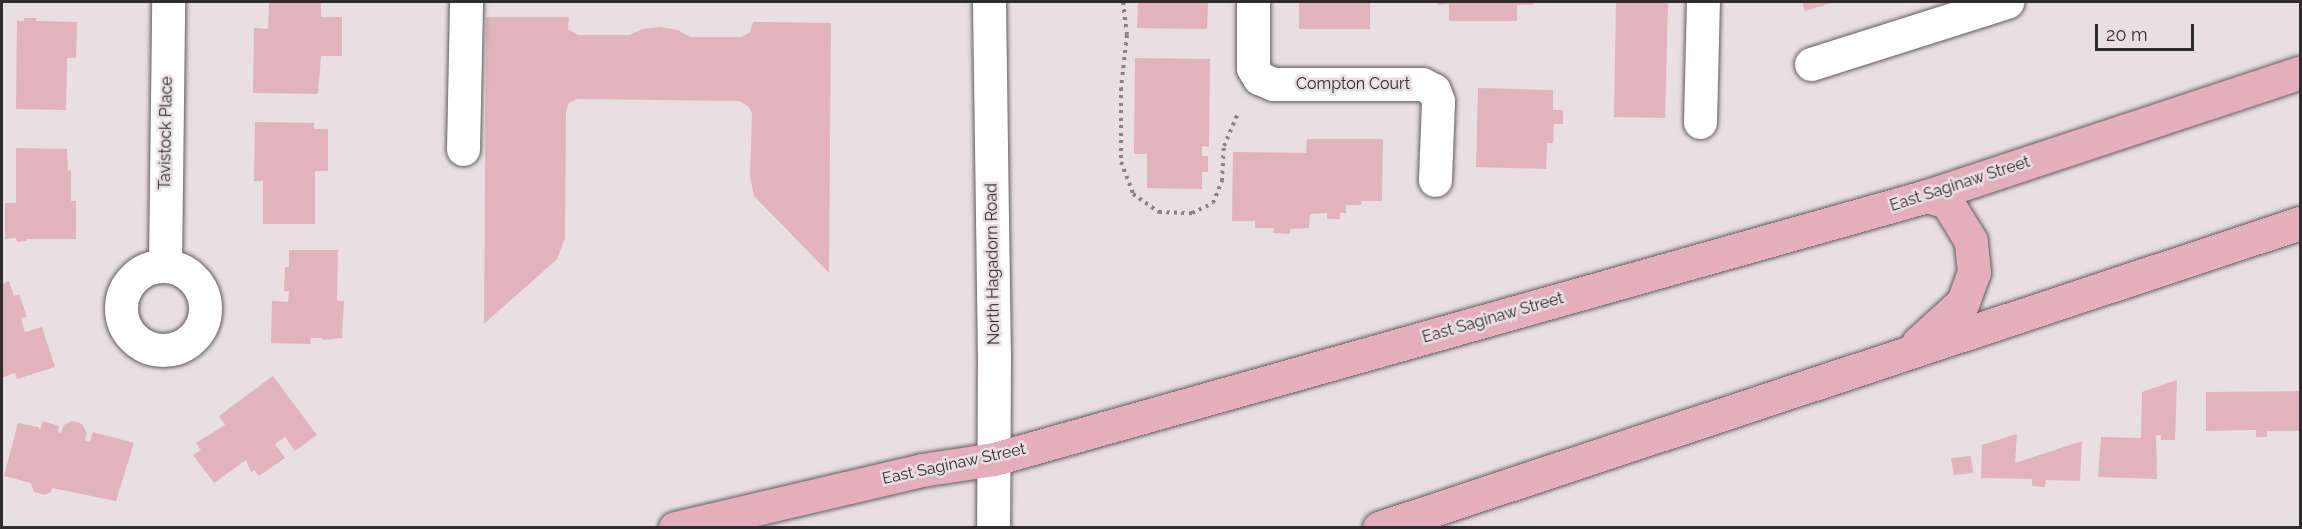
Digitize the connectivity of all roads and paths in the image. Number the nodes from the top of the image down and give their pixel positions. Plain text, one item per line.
1 (168, 2) edge
2 (466, 2) edge
3 (988, 2) edge
4 (1123, 2) edge
5 (1253, 2) edge
6 (1703, 2) edge
7 (2007, 2) edge
8 (1811, 64) dead end
9 (2301, 73) edge
10 (1238, 113) dead end
11 (1700, 122) dead end
12 (464, 149) dead end
13 (1435, 180) dead end
14 (1927, 196) junction
15 (2301, 223) edge
16 (165, 265) dead end
17 (1910, 350) junction
18 (994, 459) junction
19 (675, 528) edge
20 (993, 528) edge
21 (1378, 528) edge

1 - 16 street, Tavistock Place
2 - 12 street
3 - 18 street, North Hagadorn Road
4 - 10 path
5 - 13 street, Compton Court
6 - 11 street
7 - 8 street
9 - 14 main road, East Saginaw Street
14 - 17 main road
14 - 18 main road, East Saginaw Street
15 - 17 main road
17 - 21 main road
18 - 19 main road, East Saginaw Street
18 - 20 street, North Hagadorn Road

